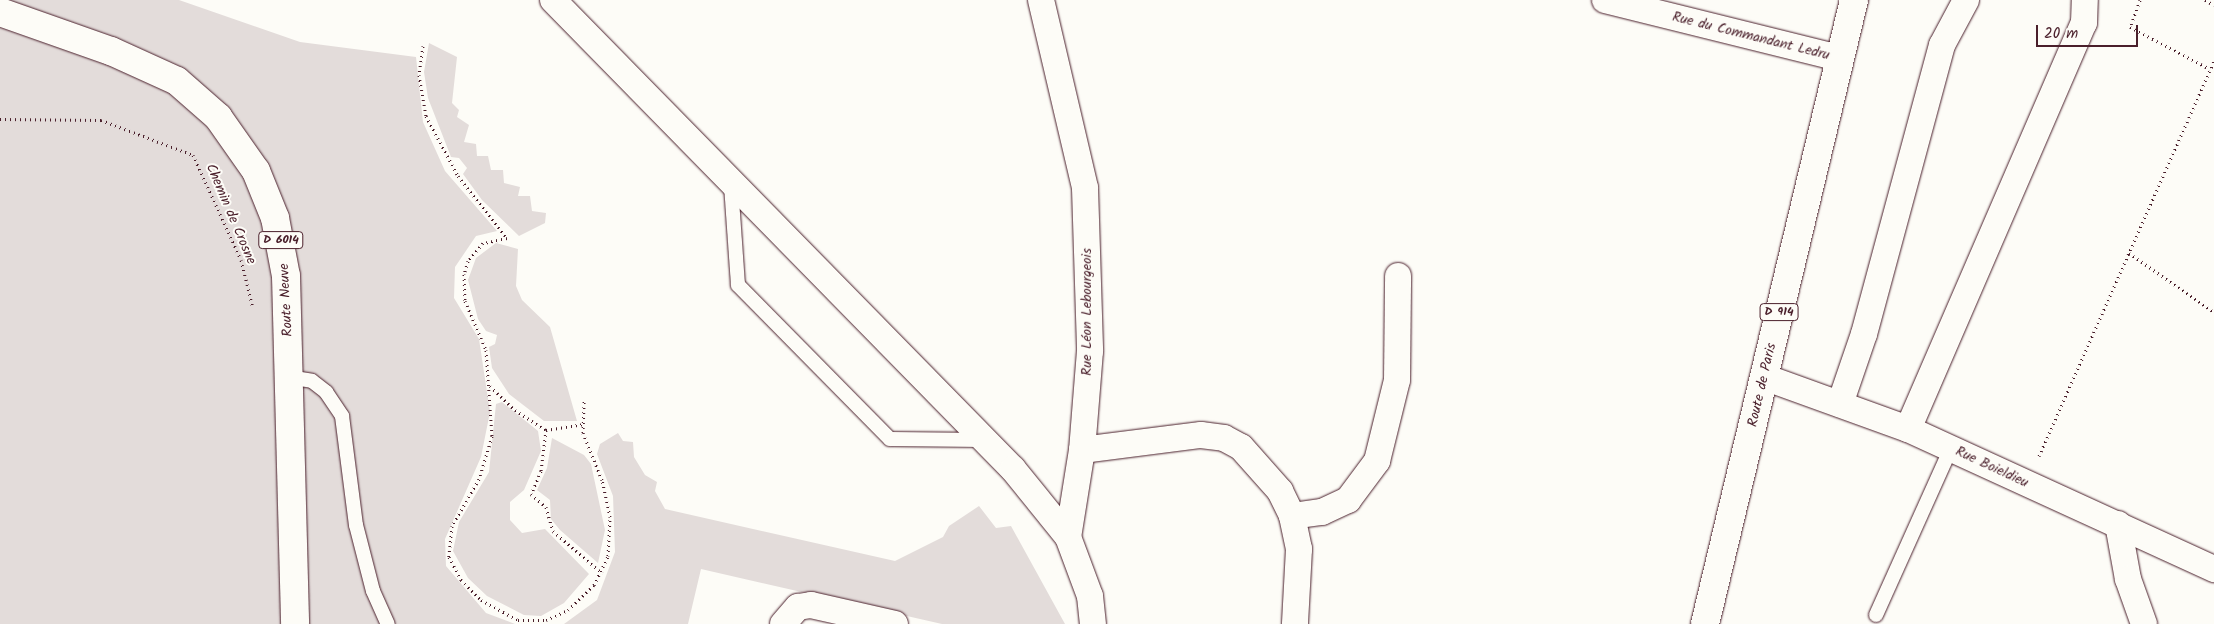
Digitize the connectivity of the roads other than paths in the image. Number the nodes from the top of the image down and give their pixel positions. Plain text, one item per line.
1 (553, 0) edge
2 (1041, 0) edge
3 (1605, 0) edge
4 (1854, 0) edge
5 (1966, 0) edge
6 (2085, 0) edge
7 (0, 12) edge
8 (1840, 58) junction
9 (731, 181) junction
10 (1398, 276) dead end
11 (288, 377) junction
12 (1764, 378) junction
13 (1840, 404) junction
14 (1908, 428) junction
15 (985, 440) junction
16 (1951, 448) junction
17 (1082, 450) junction
18 (1292, 516) junction
19 (2118, 524) junction
20 (1068, 537) junction
21 (2214, 569) edge
22 (1876, 614) dead end
23 (295, 624) edge
24 (388, 624) edge
25 (783, 624) edge
26 (895, 624) edge
27 (1093, 624) edge
28 (1295, 624) edge
29 (1705, 624) edge
30 (2144, 624) edge

1 - 9 street
2 - 17 street, Rue Léon Lebourgeois
3 - 8 street, Rue du Commandant Ledru
4 - 8 main road, Route de Paris / D 914
5 - 13 street
6 - 14 street
7 - 11 main road, Route Neuve / D 6014
8 - 12 main road, Route de Paris / D 914
9 - 15 street
9 - 15 lane
10 - 18 street
11 - 23 main road, Route Neuve / D 6014
11 - 24 lane
12 - 13 street, Rue Boieldieu
12 - 29 main road, Route de Paris / D 914
13 - 14 street, Rue Boieldieu
14 - 16 street, Rue Boieldieu
15 - 20 street
16 - 19 street, Rue Boieldieu
16 - 22 lane
17 - 18 street
17 - 20 street, Rue Léon Lebourgeois
18 - 28 street
19 - 21 street, Rue Boieldieu
19 - 30 street
20 - 27 street, Rue Léon Lebourgeois
25 - 26 street

